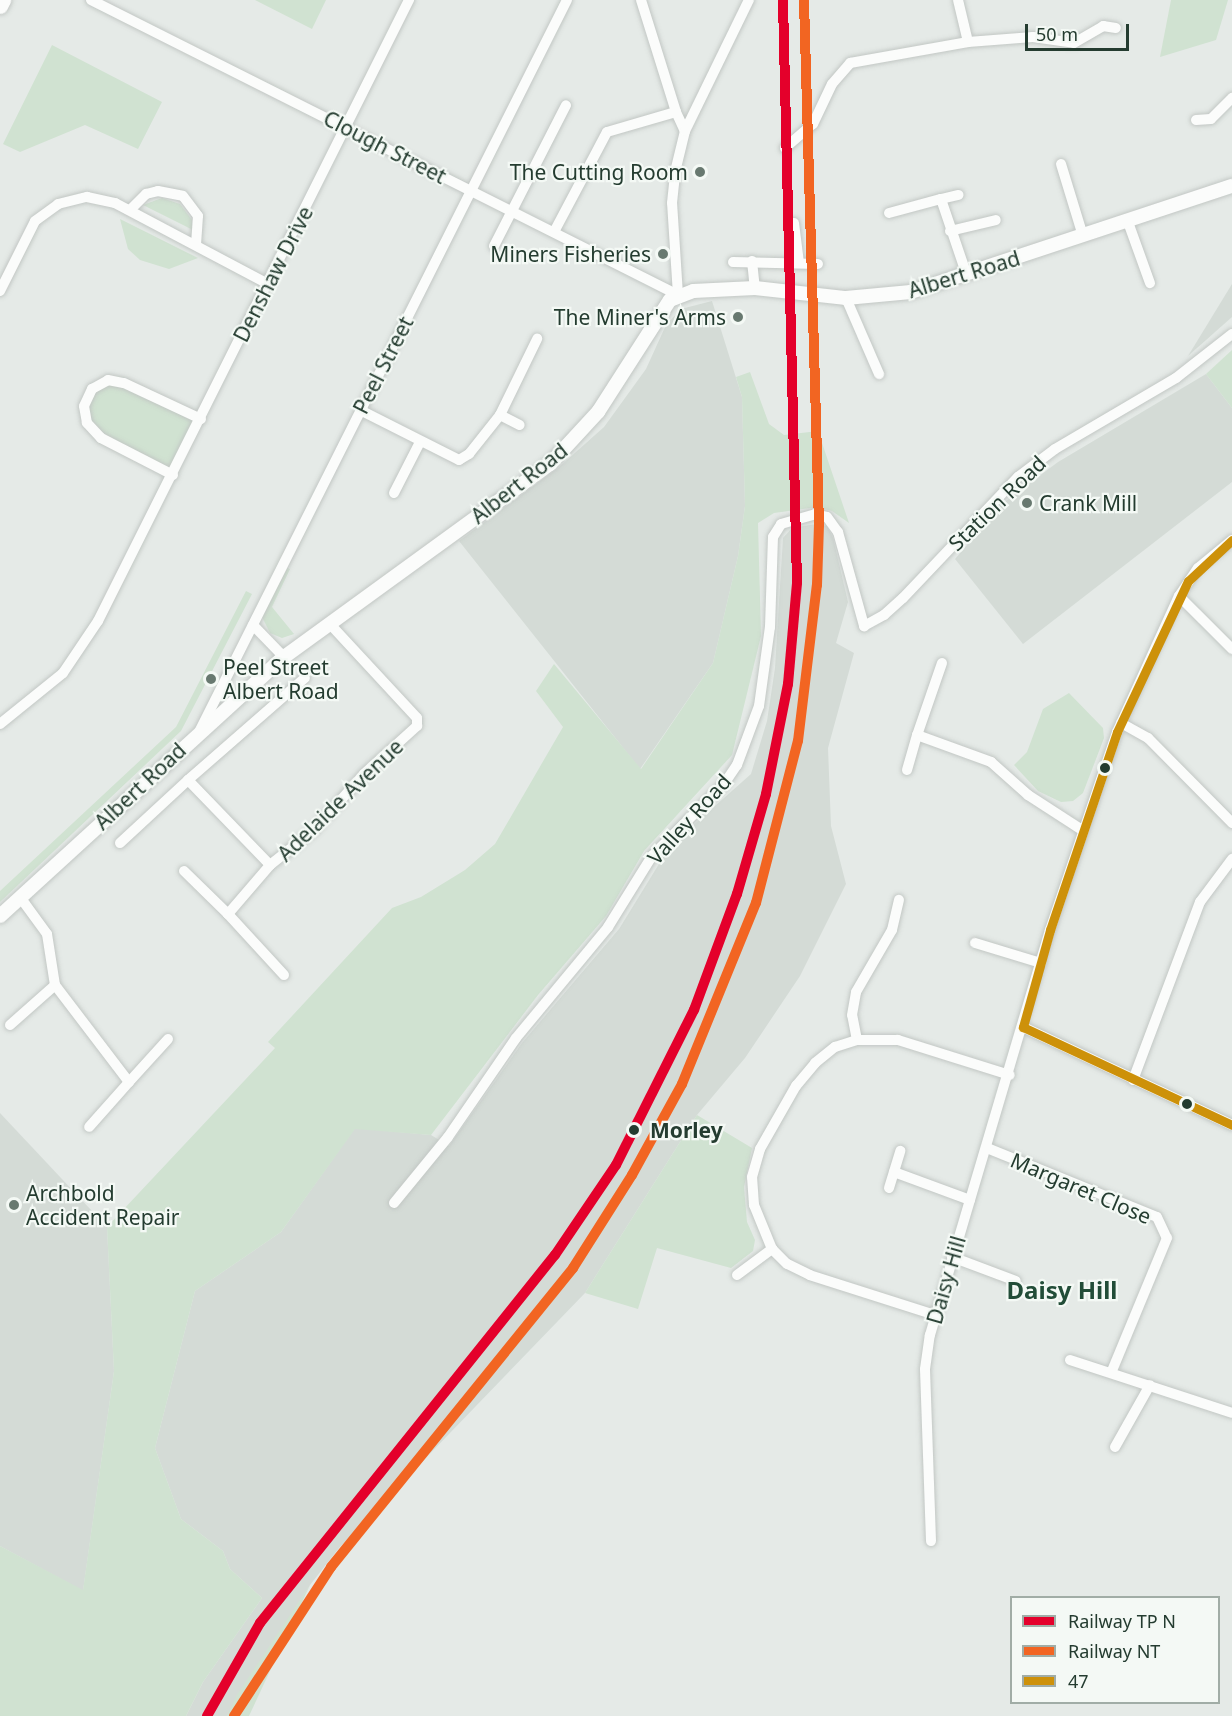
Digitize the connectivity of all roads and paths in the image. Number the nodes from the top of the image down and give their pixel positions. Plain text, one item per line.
1 (3, 0) edge
2 (91, 0) edge
3 (409, 0) edge
4 (567, 0) edge
5 (641, 0) edge
6 (749, 0) edge
7 (958, 0) edge
8 (0, 6) edge
9 (1116, 28) dead end
10 (968, 42) junction
11 (1232, 98) edge
12 (566, 105) dead end
13 (676, 112) junction
14 (1196, 120) dead end
15 (346, 128) junction
16 (685, 131) junction
17 (785, 148) dead end
18 (1061, 164) dead end
19 (1232, 186) edge
20 (471, 190) junction
21 (959, 195) dead end
22 (941, 199) junction
23 (130, 210) junction
24 (512, 211) junction
25 (889, 213) dead end
26 (996, 220) dead end
27 (1128, 222) junction
28 (794, 223) dead end
29 (950, 231) junction
30 (554, 232) junction
31 (1083, 236) junction
32 (196, 243) junction
33 (494, 246) dead end
34 (752, 261) junction
35 (733, 262) dead end
36 (799, 263) junction
37 (818, 264) dead end
38 (966, 273) junction
39 (1150, 283) dead end
40 (268, 284) junction
41 (755, 288) junction
42 (0, 291) edge
43 (678, 295) junction
44 (846, 298) junction
45 (1232, 334) edge
46 (537, 339) dead end
47 (879, 374) dead end
48 (360, 410) junction
49 (500, 415) junction
50 (201, 419) junction
51 (520, 425) dead end
52 (420, 442) junction
53 (173, 475) junction
54 (394, 493) dead end
55 (1232, 540) edge
56 (1179, 596) junction
57 (330, 624) junction
58 (253, 625) junction
59 (864, 626) joint
60 (1232, 649) edge
61 (284, 657) junction
62 (942, 663) dead end
63 (306, 678) dead end
64 (1121, 723) junction
65 (0, 724) edge
66 (200, 730) junction
67 (918, 735) junction
68 (907, 770) dead end
69 (188, 780) junction
70 (1232, 823) edge
71 (1082, 830) junction
72 (120, 843) dead end
73 (1232, 859) edge
74 (270, 865) junction
75 (184, 871) dead end
76 (20, 897) junction
77 (899, 900) dead end
78 (228, 914) junction
79 (0, 916) edge
80 (975, 943) dead end
81 (1041, 963) junction
82 (284, 975) dead end
83 (55, 985) junction
84 (10, 1025) dead end
85 (1023, 1027) junction
86 (168, 1039) dead end
87 (857, 1040) junction
88 (1010, 1075) junction
89 (1133, 1080) junction
90 (129, 1082) junction
91 (1232, 1125) edge
92 (89, 1126) dead end
93 (987, 1148) junction
94 (900, 1151) dead end
95 (894, 1172) junction
96 (890, 1188) dead end
97 (970, 1200) junction
98 (394, 1203) dead end
99 (772, 1249) junction
100 (952, 1257) junction
101 (737, 1275) dead end
102 (1016, 1281) dead end
103 (935, 1315) junction
104 (1070, 1360) dead end
105 (1112, 1371) junction
106 (1150, 1385) junction
107 (1232, 1413) edge
108 (1115, 1447) dead end
109 (931, 1541) dead end

1 - 8 main road
2 - 15 street, Clough Street
3 - 15 street, Denshaw Drive
4 - 20 street, Peel Street
5 - 13 street
6 - 16 street
7 - 10 street
9 - 10 street
10 - 17 street
11 - 14 street
12 - 24 street
13 - 16 street
13 - 30 street
15 - 20 street, Clough Street
15 - 40 street, Denshaw Drive
16 - 43 street
18 - 31 street
19 - 27 street, Albert Road
20 - 24 street, Clough Street
20 - 48 street, Peel Street
21 - 22 street
22 - 25 street
22 - 29 street
23 - 32 street
23 - 32 street
23 - 42 street
24 - 30 street, Clough Street
24 - 33 street
26 - 29 street
27 - 31 street, Albert Road
27 - 39 street
28 - 36 street
29 - 38 street
30 - 43 street, Clough Street
31 - 38 street, Albert Road
32 - 40 street
34 - 35 street
34 - 36 street
34 - 41 street
36 - 37 street
38 - 44 street, Albert Road
40 - 50 street, Denshaw Drive
41 - 43 street, Albert Road
41 - 44 street, Albert Road
43 - 57 street, Albert Road
44 - 47 street
45 - 59 street, Station Road
46 - 49 street
48 - 52 street
48 - 58 street, Peel Street
49 - 51 street
49 - 52 street
50 - 53 street, Denshaw Drive
50 - 53 street
52 - 54 street
53 - 65 street, Denshaw Drive
55 - 56 street, Daisy Hill
56 - 60 street
56 - 64 street, Daisy Hill
57 - 61 street, Albert Road
57 - 74 street, Adelaide Avenue
58 - 61 street
58 - 66 street, Peel Street
59 - 98 street, Valley Road
61 - 66 street, Albert Road
62 - 67 street
63 - 69 street
64 - 70 street
64 - 71 street, Daisy Hill
66 - 76 street, Albert Road
67 - 68 street
67 - 71 street
69 - 72 street
69 - 74 street
71 - 81 street, Daisy Hill
73 - 89 street
74 - 78 street, Adelaide Avenue
75 - 78 street
76 - 79 street, Albert Road
76 - 83 street
77 - 87 street
78 - 82 street
80 - 81 street
81 - 85 street, Daisy Hill
83 - 84 street
83 - 90 street
85 - 88 street, Daisy Hill
85 - 89 street
86 - 90 street
87 - 88 street
87 - 99 street
88 - 93 street, Daisy Hill
89 - 91 street
90 - 92 street
93 - 97 street, Daisy Hill
93 - 105 street, Margaret Close
94 - 95 street
95 - 96 street
95 - 97 street
97 - 100 street, Daisy Hill
99 - 101 street
99 - 103 street
100 - 102 street
100 - 103 street, Daisy Hill
103 - 109 street, Daisy Hill
104 - 105 street
105 - 106 street
106 - 107 street
106 - 108 street

